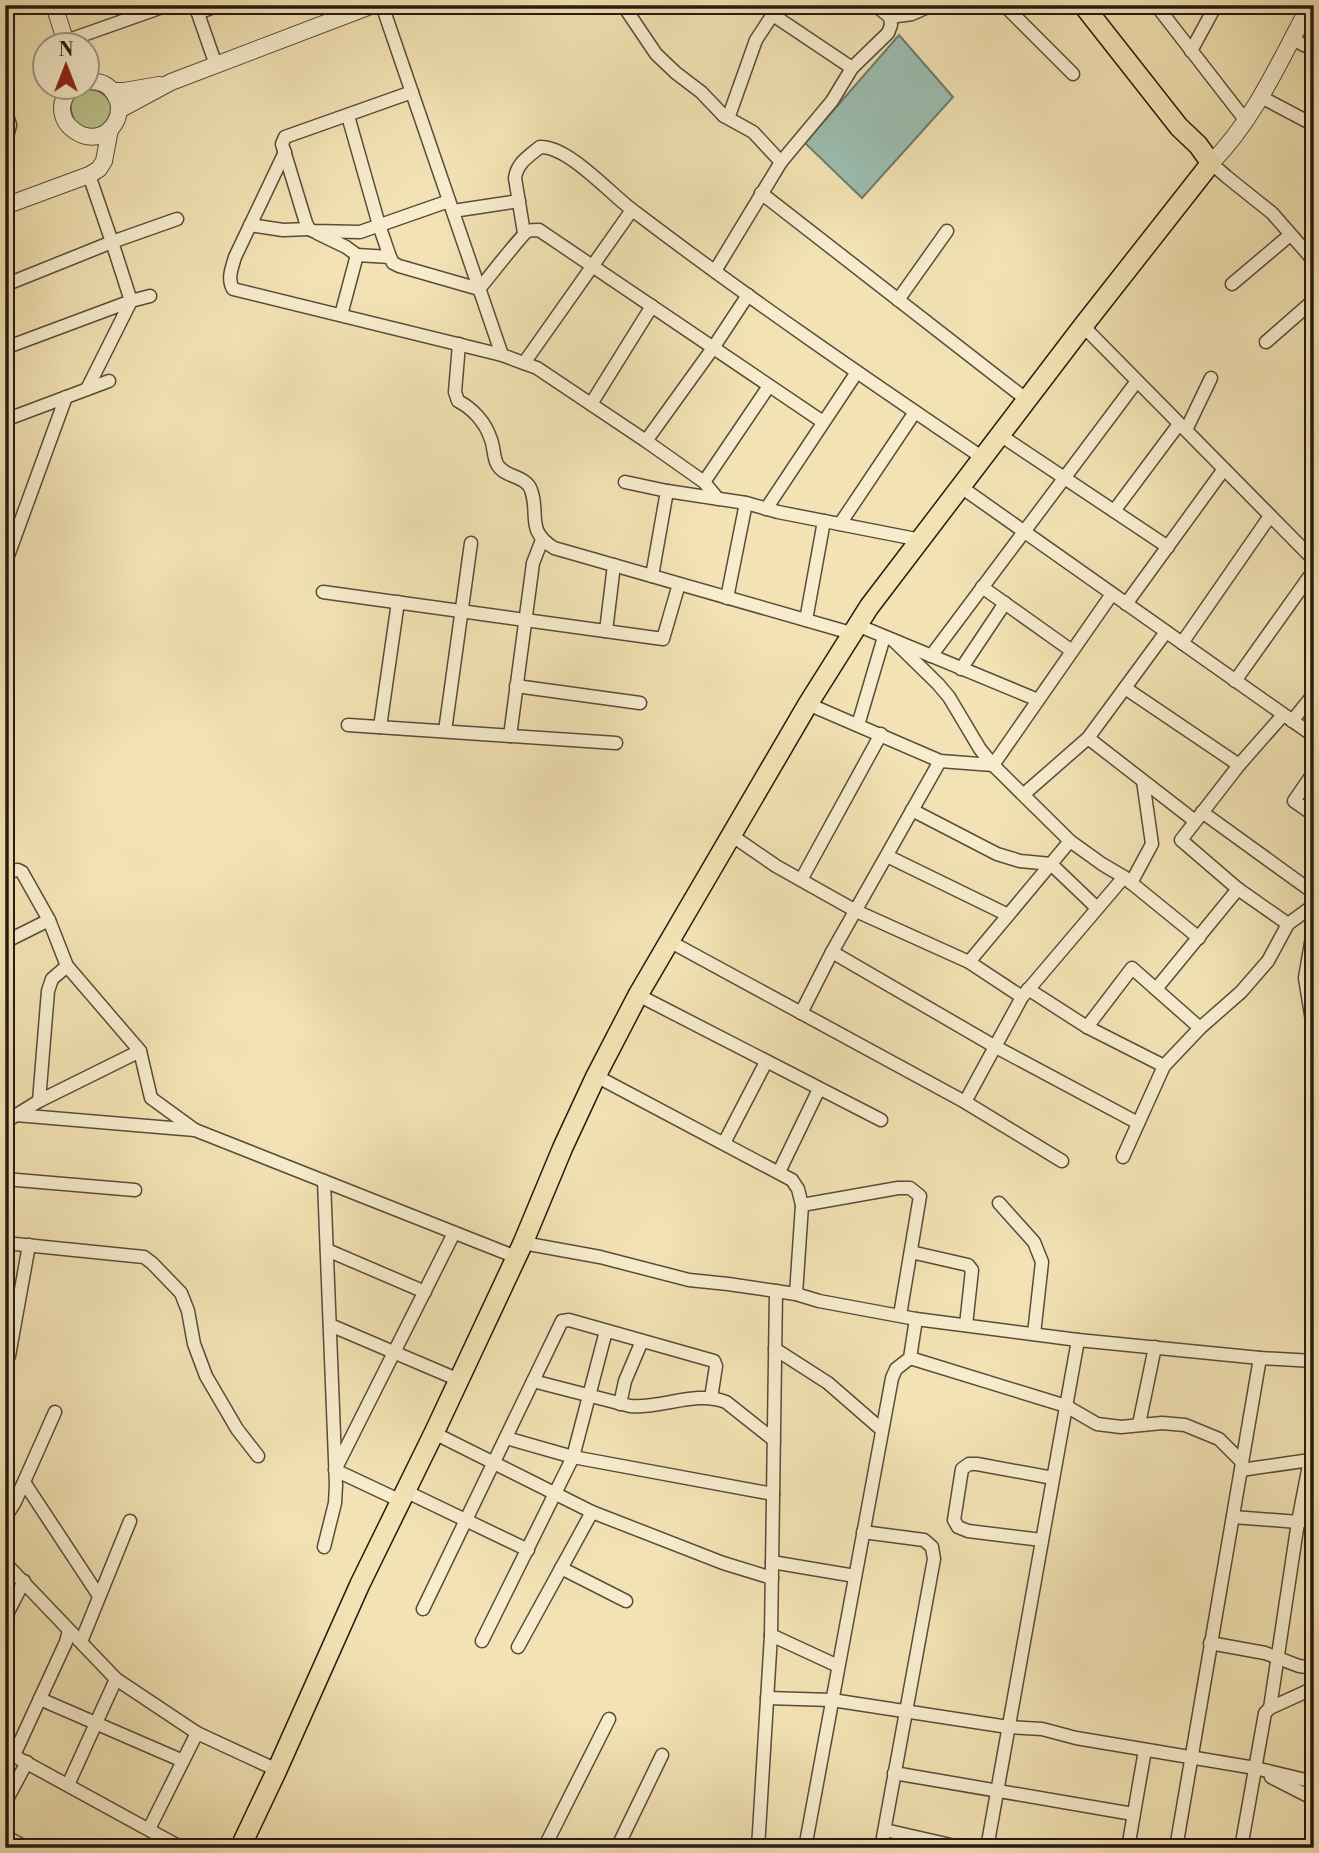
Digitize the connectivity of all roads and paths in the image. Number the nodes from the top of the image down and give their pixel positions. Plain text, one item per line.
1 (54, 5) edge
2 (168, 5) edge
3 (219, 5) edge
4 (382, 5) edge
5 (875, 5) edge
6 (932, 5) edge
7 (1004, 5) edge
8 (1083, 5) edge
9 (1156, 5) edge
10 (1216, 5) edge
11 (364, 7) edge
12 (630, 8) edge
13 (1304, 8) edge
14 (196, 9) edge
15 (776, 10) edge
16 (890, 17) junction
17 (63, 32) edge
18 (96, 32) edge
19 (1292, 39) junction
20 (1314, 50) edge
21 (1191, 51) junction
22 (216, 65) junction
23 (852, 68) junction
24 (1073, 74) dead end
25 (102, 82) edge
26 (172, 82) junction
27 (113, 91) junction
28 (412, 92) junction
29 (1261, 97) junction
30 (63, 102) edge
31 (5, 108) edge
32 (119, 110) junction
33 (348, 116) junction
34 (724, 116) junction
35 (1246, 121) junction
36 (1314, 125) edge
37 (1179, 127) junction
38 (110, 129) junction
39 (5, 133) edge
40 (89, 137) junction
41 (285, 152) junction
42 (104, 161) junction
43 (781, 162) junction
44 (1211, 163) junction
45 (89, 175) junction
46 (1193, 187) junction
47 (761, 193) junction
48 (519, 201) junction
49 (5, 206) edge
50 (451, 206) junction
51 (632, 210) junction
52 (177, 219) dead end
53 (250, 225) junction
54 (379, 225) junction
55 (311, 230) junction
56 (947, 231) dead end
57 (524, 233) junction
58 (1290, 235) junction
59 (113, 242) junction
60 (357, 255) junction
61 (390, 257) junction
62 (1314, 261) edge
63 (593, 266) junction
64 (715, 271) junction
65 (1232, 284) dead end
66 (5, 285) edge
67 (479, 289) junction
68 (748, 295) junction
69 (150, 296) dead end
70 (898, 300) junction
71 (1314, 300) edge
72 (131, 301) junction
73 (652, 306) junction
74 (341, 315) junction
75 (1083, 326) junction
76 (1266, 342) dead end
77 (459, 344) junction
78 (5, 348) edge
79 (713, 348) junction
80 (502, 355) junction
81 (524, 363) junction
82 (857, 372) junction
83 (1211, 378) dead end
84 (109, 381) dead end
85 (1137, 381) junction
86 (769, 386) junction
87 (87, 389) junction
88 (66, 397) junction
89 (1027, 400) junction
90 (591, 404) junction
91 (915, 412) junction
92 (5, 420) edge
93 (823, 422) junction
94 (1183, 427) junction
95 (1000, 435) junction
96 (646, 441) junction
97 (983, 458) junction
98 (1224, 469) junction
99 (1064, 478) junction
100 (625, 482) dead end
101 (704, 482) junction
102 (961, 487) junction
103 (667, 491) junction
104 (718, 499) junction
105 (746, 503) junction
106 (766, 509) junction
107 (1114, 511) junction
108 (1270, 516) junction
109 (824, 521) junction
110 (840, 524) junction
111 (1024, 532) junction
112 (542, 540) junction
113 (921, 540) junction
114 (471, 543) dead end
115 (1168, 547) junction
116 (6, 557) edge
117 (1314, 559) edge
118 (614, 565) junction
119 (1314, 570) edge
120 (652, 576) junction
121 (679, 584) junction
122 (982, 587) junction
123 (323, 592) dead end
124 (1112, 594) junction
125 (727, 597) junction
126 (398, 602) junction
127 (1005, 603) junction
128 (1126, 604) junction
129 (461, 611) junction
130 (524, 620) junction
131 (806, 620) junction
132 (854, 629) junction
133 (606, 631) junction
134 (1166, 632) junction
135 (889, 638) junction
136 (1182, 643) junction
137 (1072, 651) junction
138 (931, 656) junction
139 (961, 669) junction
140 (1235, 681) junction
141 (516, 685) junction
142 (1125, 688) junction
143 (1314, 694) edge
144 (1038, 700) junction
145 (640, 703) dead end
146 (807, 704) junction
147 (1288, 718) junction
148 (348, 725) dead end
149 (858, 725) junction
150 (380, 727) junction
151 (445, 731) junction
152 (881, 734) junction
153 (510, 736) junction
154 (1314, 736) edge
155 (1088, 738) junction
156 (616, 743) dead end
157 (940, 761) junction
158 (993, 765) junction
159 (1239, 765) junction
160 (1314, 772) edge
161 (1143, 781) junction
162 (1024, 794) junction
163 (912, 810) junction
164 (1314, 815) edge
165 (1199, 817) junction
166 (731, 835) junction
167 (1070, 841) junction
168 (887, 856) junction
169 (1051, 864) junction
170 (5, 872) edge
171 (801, 880) junction
172 (1127, 880) junction
173 (1238, 888) junction
174 (1314, 893) edge
175 (1314, 905) edge
176 (1097, 908) junction
177 (856, 911) junction
178 (1008, 915) junction
179 (49, 920) junction
180 (1288, 923) junction
181 (1314, 925) edge
182 (1199, 938) junction
183 (669, 941) junction
184 (5, 942) edge
185 (832, 952) junction
186 (969, 962) junction
187 (66, 966) junction
188 (1156, 989) junction
189 (1025, 993) junction
190 (638, 995) junction
191 (801, 1013) junction
192 (1087, 1027) junction
193 (1200, 1028) junction
194 (1314, 1033) edge
195 (995, 1046) junction
196 (140, 1051) junction
197 (766, 1062) junction
198 (1164, 1066) junction
199 (596, 1076) junction
200 (819, 1089) junction
201 (39, 1101) junction
202 (965, 1102) junction
203 (11, 1118) edge
204 (881, 1120) dead end
205 (1138, 1123) junction
206 (195, 1130) junction
207 (723, 1143) junction
208 (1123, 1157) dead end
209 (1062, 1161) dead end
210 (779, 1172) junction
211 (5, 1179) edge
212 (324, 1181) junction
213 (135, 1190) dead end
214 (999, 1203) dead end
215 (802, 1205) junction
216 (454, 1233) junction
217 (5, 1243) edge
218 (29, 1245) junction
219 (327, 1250) junction
220 (520, 1250) junction
221 (911, 1252) junction
222 (425, 1292) junction
223 (776, 1292) junction
224 (796, 1294) junction
225 (900, 1315) junction
226 (916, 1319) junction
227 (330, 1325) junction
228 (966, 1325) junction
229 (606, 1331) junction
230 (1034, 1334) junction
231 (1078, 1340) junction
232 (642, 1341) junction
233 (1155, 1347) junction
234 (775, 1349) junction
235 (394, 1353) junction
236 (5, 1357) edge
237 (911, 1358) junction
238 (1260, 1358) junction
239 (1314, 1361) edge
240 (459, 1380) junction
241 (533, 1381) junction
242 (590, 1396) junction
243 (711, 1398) junction
244 (620, 1404) junction
245 (1066, 1406) junction
246 (55, 1412) dead end
247 (1139, 1424) junction
248 (882, 1430) junction
249 (434, 1433) junction
250 (506, 1437) junction
251 (774, 1440) junction
252 (1314, 1440) edge
253 (258, 1456) dead end
254 (573, 1457) junction
255 (1310, 1460) junction
256 (494, 1463) junction
257 (1241, 1466) junction
258 (335, 1470) junction
259 (1054, 1478) junction
260 (24, 1482) junction
261 (555, 1493) junction
262 (774, 1494) junction
263 (403, 1496) junction
264 (592, 1512) junction
265 (1233, 1517) junction
266 (5, 1518) edge
267 (1314, 1519) edge
268 (466, 1520) junction
269 (130, 1521) dead end
270 (1298, 1522) junction
271 (863, 1532) junction
272 (1042, 1540) junction
273 (324, 1547) dead end
274 (528, 1550) junction
275 (772, 1562) junction
276 (5, 1563) edge
277 (561, 1568) junction
278 (855, 1576) junction
279 (772, 1578) junction
280 (24, 1581) junction
281 (99, 1596) junction
282 (626, 1601) dead end
283 (423, 1609) dead end
284 (5, 1618) edge
285 (69, 1630) junction
286 (771, 1635) junction
287 (482, 1641) dead end
288 (82, 1642) junction
289 (1210, 1643) junction
290 (518, 1647) dead end
291 (1278, 1659) junction
292 (838, 1666) junction
293 (1314, 1668) edge
294 (116, 1679) junction
295 (1314, 1688) edge
296 (767, 1698) junction
297 (40, 1699) junction
298 (832, 1700) junction
299 (1270, 1708) junction
300 (907, 1711) junction
301 (610, 1719) dead end
302 (96, 1723) junction
303 (1009, 1727) junction
304 (197, 1733) junction
305 (1144, 1751) junction
306 (9, 1753) edge
307 (662, 1755) dead end
308 (1190, 1758) junction
309 (183, 1761) junction
310 (27, 1762) junction
311 (1255, 1768) junction
312 (277, 1770) junction
313 (894, 1773) junction
314 (1314, 1782) edge
315 (68, 1785) junction
316 (997, 1792) junction
317 (1314, 1799) edge
318 (5, 1803) edge
319 (1133, 1814) junction
320 (149, 1829) junction
321 (885, 1830) junction
322 (5, 1836) edge
323 (987, 1846) edge
324 (27, 1848) edge
325 (182, 1848) edge
326 (240, 1848) edge
327 (544, 1848) edge
328 (617, 1848) edge
329 (758, 1848) edge
330 (805, 1848) edge
331 (881, 1848) edge
332 (964, 1848) edge
333 (1001, 1848) edge
334 (1128, 1848) edge
335 (1176, 1848) edge
336 (1241, 1848) edge

1 - 17 street
2 - 18 street
3 - 14 street
4 - 28 street
5 - 16 street
6 - 16 street
7 - 24 street
8 - 37 main road
9 - 21 street
10 - 21 street
11 - 22 street
12 - 34 street
13 - 19 street
14 - 22 street
15 - 23 street
15 - 34 street
16 - 23 street
19 - 20 street
19 - 29 street
21 - 35 street
22 - 26 street
23 - 43 street
25 - 27 street
26 - 27 street
26 - 32 street
27 - 32 street
28 - 33 street
28 - 50 street
29 - 35 street
29 - 36 street
30 - 40 street
31 - 39 street
32 - 38 street
33 - 41 street
33 - 54 street
34 - 43 street
35 - 44 street
37 - 44 main road
37 - 46 main road
38 - 40 street
38 - 42 street
40 - 42 street
41 - 53 street
41 - 55 street
42 - 45 street
43 - 47 street
44 - 46 main road
44 - 58 street
45 - 49 street
45 - 59 street
46 - 75 main road
47 - 64 street
47 - 70 street
48 - 50 street
48 - 51 street
48 - 57 street
50 - 54 street
50 - 67 street
51 - 63 street
51 - 64 street
52 - 59 street
53 - 55 street
53 - 74 street
54 - 55 street
54 - 61 street
55 - 60 street
56 - 70 street
57 - 63 street
57 - 67 street
58 - 62 street
58 - 65 street
59 - 66 street
59 - 72 street
60 - 61 street
60 - 74 street
61 - 67 street
63 - 73 street
63 - 81 street
64 - 68 street
67 - 80 street
68 - 79 street
68 - 82 street
69 - 72 street
70 - 89 street
71 - 76 street
72 - 78 street
72 - 87 street
73 - 79 street
73 - 90 street
74 - 77 street
75 - 85 street
75 - 89 main road
77 - 80 street
77 - 112 street
79 - 86 street
79 - 96 street
80 - 81 street
81 - 90 street
82 - 91 street
82 - 93 street
83 - 94 street
84 - 87 street
85 - 94 street
85 - 99 street
86 - 93 street
86 - 101 street
87 - 88 street
88 - 92 street
88 - 116 street
89 - 95 main road
90 - 96 street
91 - 97 street
91 - 110 street
93 - 106 street
94 - 98 street
94 - 107 street
95 - 97 main road
95 - 99 street
96 - 101 street
97 - 102 main road
98 - 108 street
98 - 115 street
99 - 107 street
99 - 111 street
100 - 103 street
101 - 104 street
102 - 111 street
102 - 113 main road
103 - 104 street
103 - 120 street
104 - 105 street
105 - 106 street
105 - 125 street
106 - 109 street
107 - 115 street
108 - 117 street
108 - 136 street
109 - 110 street
109 - 131 street
110 - 113 street
111 - 122 street
111 - 124 street
112 - 118 street
112 - 130 street
113 - 132 main road
114 - 129 street
115 - 128 street
118 - 120 street
118 - 133 street
119 - 140 street
120 - 121 street
121 - 125 street
121 - 133 street
122 - 127 street
122 - 138 street
123 - 126 street
124 - 128 street
124 - 137 street
125 - 131 street
126 - 129 street
126 - 150 street
127 - 137 street
127 - 139 street
128 - 134 street
129 - 130 street
129 - 151 street
130 - 133 street
130 - 141 street
131 - 132 street
132 - 135 street
132 - 146 main road
134 - 136 street
134 - 142 street
135 - 138 street
135 - 149 street
135 - 158 street
136 - 140 street
137 - 144 street
138 - 139 street
139 - 144 street
140 - 147 street
141 - 145 street
141 - 153 street
142 - 155 street
142 - 159 street
143 - 147 street
144 - 158 street
146 - 149 street
146 - 166 main road
147 - 154 street
147 - 159 street
148 - 150 street
149 - 152 street
150 - 151 street
151 - 153 street
152 - 157 street
152 - 171 street
153 - 156 street
155 - 161 street
155 - 162 street
157 - 158 street
157 - 163 street
158 - 162 street
159 - 165 street
160 - 164 street
161 - 165 street
161 - 172 street
162 - 167 street
163 - 168 street
163 - 169 street
165 - 173 street
165 - 174 street
166 - 171 street
166 - 183 main road
167 - 169 street
167 - 172 street
168 - 177 street
168 - 178 street
169 - 176 street
169 - 178 street
170 - 179 street
171 - 177 street
172 - 176 street
172 - 182 street
173 - 180 street
173 - 182 street
175 - 180 street
176 - 189 street
177 - 185 street
177 - 186 street
178 - 186 street
179 - 184 street
179 - 187 street
180 - 193 street
181 - 194 street
182 - 188 street
183 - 190 main road
183 - 191 street
185 - 191 street
185 - 195 street
186 - 189 street
187 - 196 street
187 - 201 street
188 - 192 street
188 - 193 street
189 - 192 street
189 - 195 street
190 - 197 street
190 - 199 main road
191 - 202 street
192 - 198 street
193 - 198 street
195 - 202 street
195 - 205 street
196 - 201 street
196 - 206 street
197 - 200 street
197 - 207 street
198 - 205 street
199 - 207 street
199 - 220 main road
200 - 204 street
200 - 210 street
201 - 203 street
202 - 209 street
203 - 206 street
205 - 208 street
206 - 212 street
207 - 210 street
210 - 215 street
211 - 213 street
212 - 216 street
212 - 219 street
214 - 230 street
215 - 221 street
215 - 224 street
216 - 220 street
216 - 222 street
217 - 218 street
218 - 236 street
218 - 253 street
219 - 222 street
219 - 227 street
220 - 223 street
220 - 240 main road
221 - 225 street
221 - 228 street
222 - 235 street
223 - 224 street
223 - 234 street
224 - 225 street
225 - 226 street
226 - 228 street
226 - 237 street
227 - 235 street
227 - 258 street
228 - 230 street
229 - 232 street
229 - 241 street
229 - 242 street
230 - 231 street
231 - 233 street
231 - 245 street
232 - 243 street
232 - 244 street
233 - 238 street
233 - 247 street
234 - 248 street
234 - 251 street
235 - 240 street
235 - 258 street
237 - 245 street
237 - 248 street
238 - 239 street
238 - 257 street
240 - 249 main road
241 - 242 street
241 - 250 street
242 - 244 street
242 - 254 street
243 - 244 street
243 - 251 street
245 - 247 street
245 - 259 street
246 - 260 street
247 - 257 street
248 - 271 street
249 - 256 street
249 - 263 main road
250 - 254 street
250 - 256 street
251 - 262 street
252 - 255 street
254 - 261 street
254 - 262 street
255 - 257 street
255 - 270 street
256 - 261 street
256 - 268 street
257 - 265 street
258 - 263 street
258 - 273 street
259 - 272 street
259 - 272 street
260 - 266 street
260 - 281 street
261 - 264 street
261 - 274 street
262 - 275 street
263 - 268 street
263 - 312 main road
264 - 277 street
264 - 279 street
265 - 270 street
265 - 289 street
267 - 270 street
268 - 274 street
268 - 283 street
269 - 281 street
270 - 291 street
271 - 278 street
271 - 300 street
272 - 303 street
274 - 287 street
275 - 278 street
275 - 279 street
276 - 280 street
277 - 282 street
277 - 290 street
278 - 292 street
279 - 286 street
280 - 284 street
280 - 285 street
281 - 288 street
285 - 288 street
285 - 297 street
286 - 292 street
286 - 296 street
288 - 294 street
289 - 291 street
289 - 308 street
291 - 293 street
291 - 299 street
292 - 298 street
294 - 302 street
294 - 304 street
295 - 299 street
296 - 298 street
296 - 329 street
297 - 302 street
297 - 306 street
298 - 300 street
298 - 330 street
299 - 311 street
300 - 303 street
300 - 313 street
301 - 327 street
302 - 309 street
302 - 315 street
303 - 305 street
303 - 316 street
304 - 309 street
304 - 312 street
305 - 308 street
305 - 319 street
306 - 310 street
307 - 328 street
308 - 311 street
308 - 335 street
309 - 320 street
310 - 315 street
310 - 318 street
311 - 314 street
311 - 317 street
311 - 336 street
312 - 326 main road
313 - 316 street
313 - 321 street
315 - 320 street
316 - 319 street
316 - 323 street
319 - 334 street
320 - 325 street
321 - 331 street
321 - 332 street
322 - 324 street
323 - 333 street

